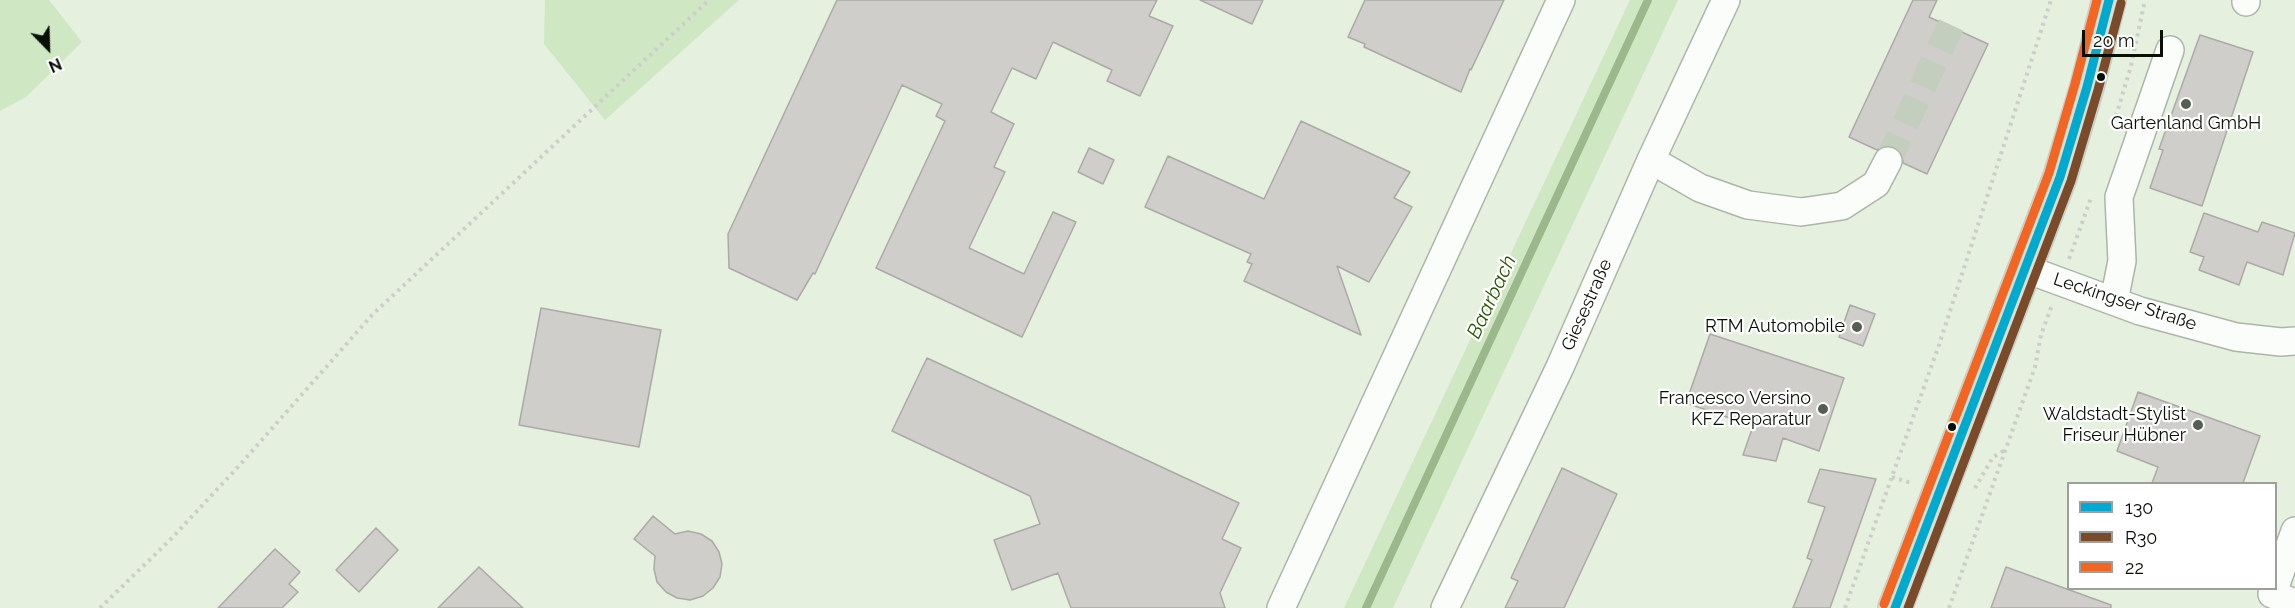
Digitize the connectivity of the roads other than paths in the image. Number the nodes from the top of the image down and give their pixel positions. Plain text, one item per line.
1 (1561, 0) edge
2 (1726, 0) edge
3 (2109, 0) edge
4 (2170, 50) dead end
5 (1651, 160) junction
6 (1888, 161) tunnel mouth
7 (2026, 269) junction
8 (2114, 301) junction
9 (2295, 341) edge
10 (2295, 531) edge
11 (2277, 596) edge
12 (1281, 608) edge
13 (1445, 608) edge
14 (1895, 608) edge

1 - 12 street
2 - 5 street, Giesestraße
3 - 7 main road
4 - 8 street
5 - 6 street
5 - 13 street, Giesestraße
7 - 8 street, Leckingser Straße
7 - 14 main road
8 - 9 street, Leckingser Straße
10 - 11 street

